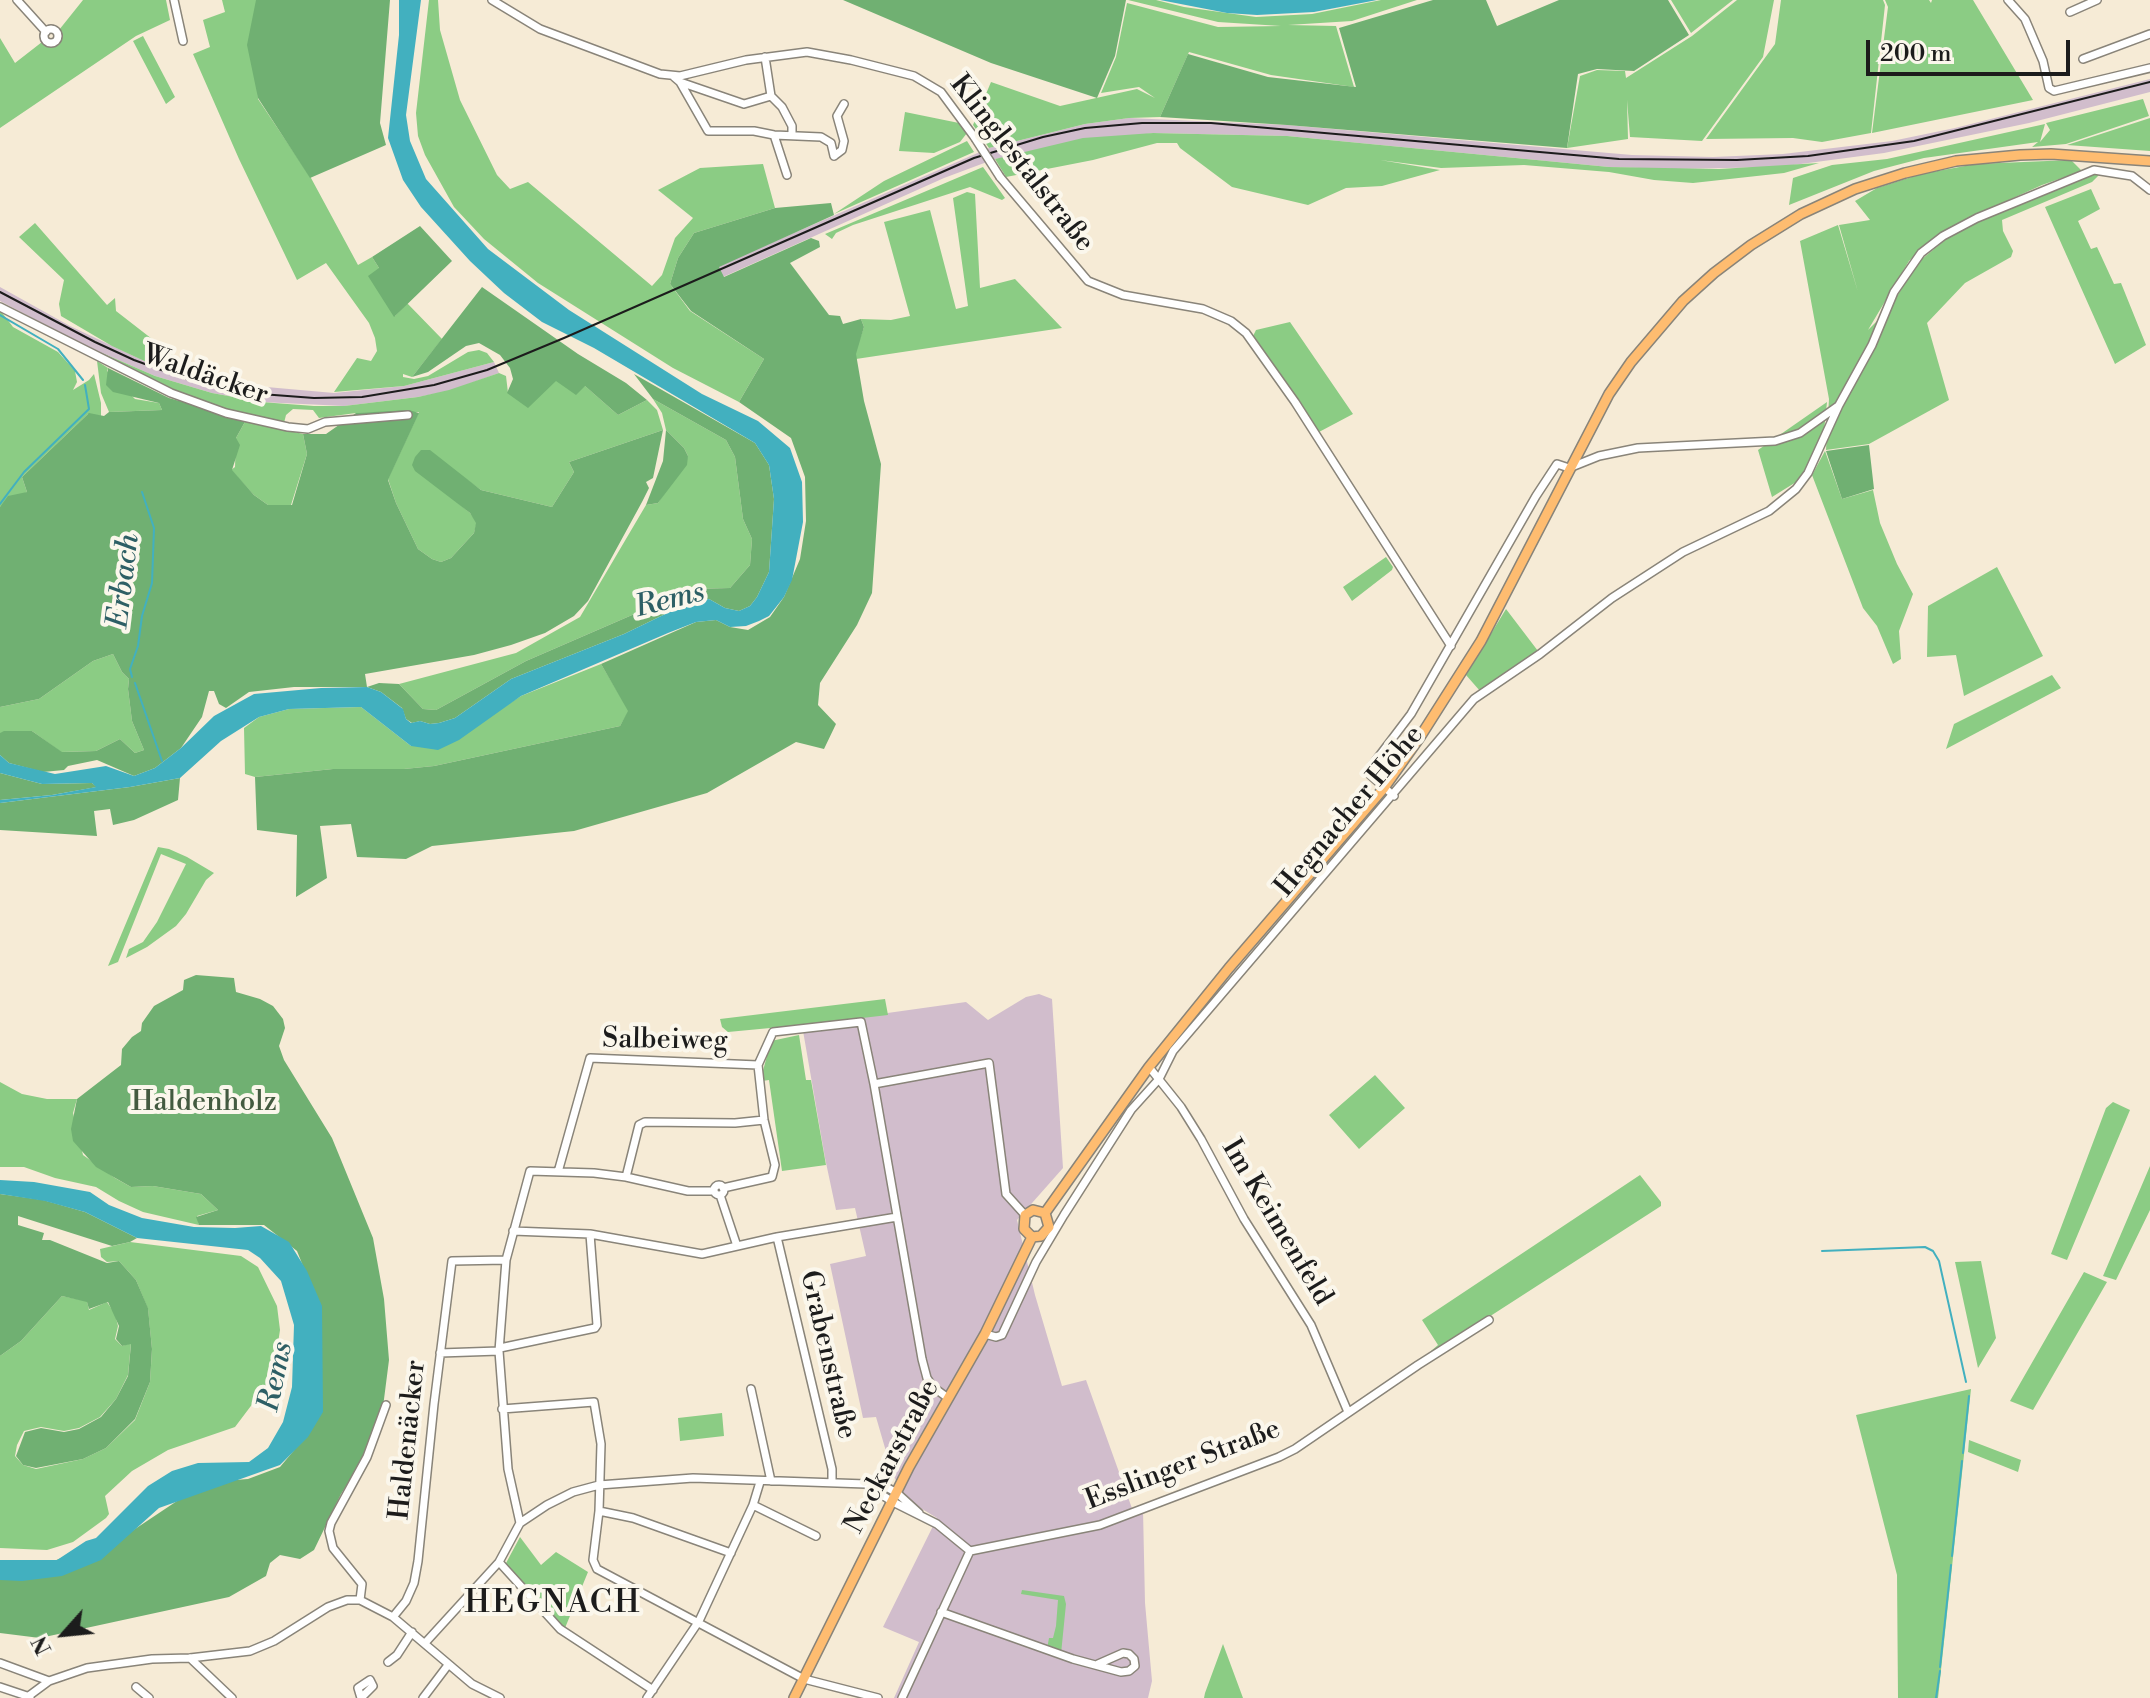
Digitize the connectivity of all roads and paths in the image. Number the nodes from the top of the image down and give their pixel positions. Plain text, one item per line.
1 (17, 0) edge
2 (174, 0) edge
3 (492, 0) edge
4 (2097, 0) edge
5 (2010, 1) edge
6 (2070, 12) dead end
7 (46, 32) dead end
8 (2150, 34) edge
9 (183, 41) dead end
10 (765, 57) junction
11 (2083, 59) dead end
12 (2150, 68) edge
13 (673, 76) junction
14 (680, 82) junction
15 (771, 96) junction
16 (844, 104) dead end
17 (774, 135) junction
18 (792, 135) junction
19 (2111, 159) junction
20 (2150, 161) edge
21 (2150, 168) edge
22 (787, 175) dead end
23 (2150, 190) edge
24 (0, 307) edge
25 (1839, 405) junction
26 (408, 415) dead end
27 (1569, 468) junction
28 (1451, 646) junction
29 (1384, 788) junction
30 (1394, 796) junction
31 (758, 1065) junction
32 (1149, 1067) junction
33 (1159, 1079) junction
34 (874, 1084) junction
35 (764, 1120) junction
36 (558, 1172) junction
37 (626, 1177) junction
38 (719, 1192) junction
39 (1045, 1213) junction
40 (1025, 1215) junction
41 (897, 1217) junction
42 (513, 1231) junction
43 (590, 1234) junction
44 (777, 1237) junction
45 (1032, 1237) junction
46 (737, 1246) junction
47 (506, 1260) junction
48 (1489, 1320) dead end
49 (985, 1334) junction
50 (500, 1350) junction
51 (440, 1353) junction
52 (751, 1389) dead end
53 (948, 1398) junction
54 (386, 1405) dead end
55 (502, 1409) junction
56 (1348, 1412) junction
57 (771, 1481) junction
58 (760, 1482) junction
59 (832, 1483) junction
60 (599, 1485) junction
61 (895, 1498) junction
62 (753, 1505) junction
63 (599, 1511) junction
64 (520, 1523) junction
65 (816, 1536) dead end
66 (970, 1551) junction
67 (731, 1553) junction
68 (499, 1562) junction
69 (360, 1600) junction
70 (941, 1612) junction
71 (393, 1617) junction
72 (699, 1621) junction
73 (412, 1632) junction
74 (425, 1643) junction
75 (190, 1658) junction
76 (388, 1662) dead end
77 (0, 1663) edge
78 (1098, 1664) dead end
79 (448, 1665) junction
80 (804, 1679) junction
81 (49, 1681) junction
82 (0, 1687) edge
83 (136, 1687) dead end
84 (653, 1690) junction
85 (29, 1697) edge
86 (149, 1698) edge
87 (232, 1698) edge
88 (423, 1698) edge
89 (500, 1698) edge
90 (647, 1698) edge
91 (794, 1698) edge
92 (875, 1698) edge
93 (902, 1698) edge

1 - 7 street
2 - 9 street
3 - 13 street, Klinglestalstraße
4 - 6 street
5 - 12 street
8 - 11 street
10 - 13 street, Klinglestalstraße
10 - 15 street
10 - 28 street, Klinglestalstraße, bridge
13 - 14 street
14 - 15 street
14 - 17 street
15 - 18 street
16 - 18 street
17 - 18 street
17 - 22 street
19 - 20 main road, Hegnacher Höhe
19 - 21 main road, Hegnacher Höhe
19 - 27 main road, Hegnacher Höhe
23 - 25 street, Hegnacher Höhe
24 - 26 street, Waldäcker
25 - 27 street, Hegnacher Höhe
25 - 30 street, Hegnacher Höhe
27 - 28 street
27 - 29 main road, Hegnacher Höhe
28 - 29 street
29 - 30 street
29 - 32 main road, Hegnacher Höhe
30 - 33 street, Hegnacher Höhe
31 - 34 street
31 - 35 street
31 - 36 street, Salbeiweg
32 - 33 street, Im Keimenfeld
32 - 39 main road, Hegnacher Höhe
33 - 49 street, Hegnacher Höhe
33 - 56 street, Im Keimenfeld
34 - 40 street
34 - 41 street
35 - 37 street
35 - 38 street
36 - 37 street
36 - 42 street
37 - 38 street
38 - 46 street
39 - 40 main road
39 - 45 main road
40 - 45 main road
41 - 44 street
41 - 53 street
42 - 43 street
42 - 47 street
43 - 46 street
43 - 50 street
44 - 46 street
44 - 59 street, Grabenstraße
45 - 49 main road, Neckarstraße
47 - 50 street
47 - 51 street, Haldenäcker
48 - 56 street, Esslinger Straße
49 - 53 main road, Neckarstraße
50 - 51 street
50 - 55 street
51 - 71 street, Haldenäcker
52 - 57 street
53 - 61 main road, Neckarstraße
54 - 69 street
55 - 60 street
55 - 64 street
56 - 66 street, Esslinger Straße
57 - 58 street
57 - 59 street
58 - 60 street
58 - 62 street
59 - 61 street
60 - 63 street
60 - 64 street
61 - 66 street
61 - 80 main road, Neckarstraße
62 - 65 street
62 - 67 street
63 - 67 street
63 - 72 street
64 - 68 street
66 - 70 street
67 - 72 street
68 - 74 street
68 - 84 street
69 - 71 street
69 - 75 street
70 - 78 street
70 - 93 street
71 - 73 street
72 - 80 street
72 - 84 street
73 - 74 street
73 - 76 street
74 - 79 street
75 - 81 street
75 - 87 street
77 - 81 street
79 - 88 street
79 - 89 street
80 - 91 main road, Neckarstraße
80 - 92 street
81 - 85 street
82 - 85 street
83 - 86 street
84 - 90 street

